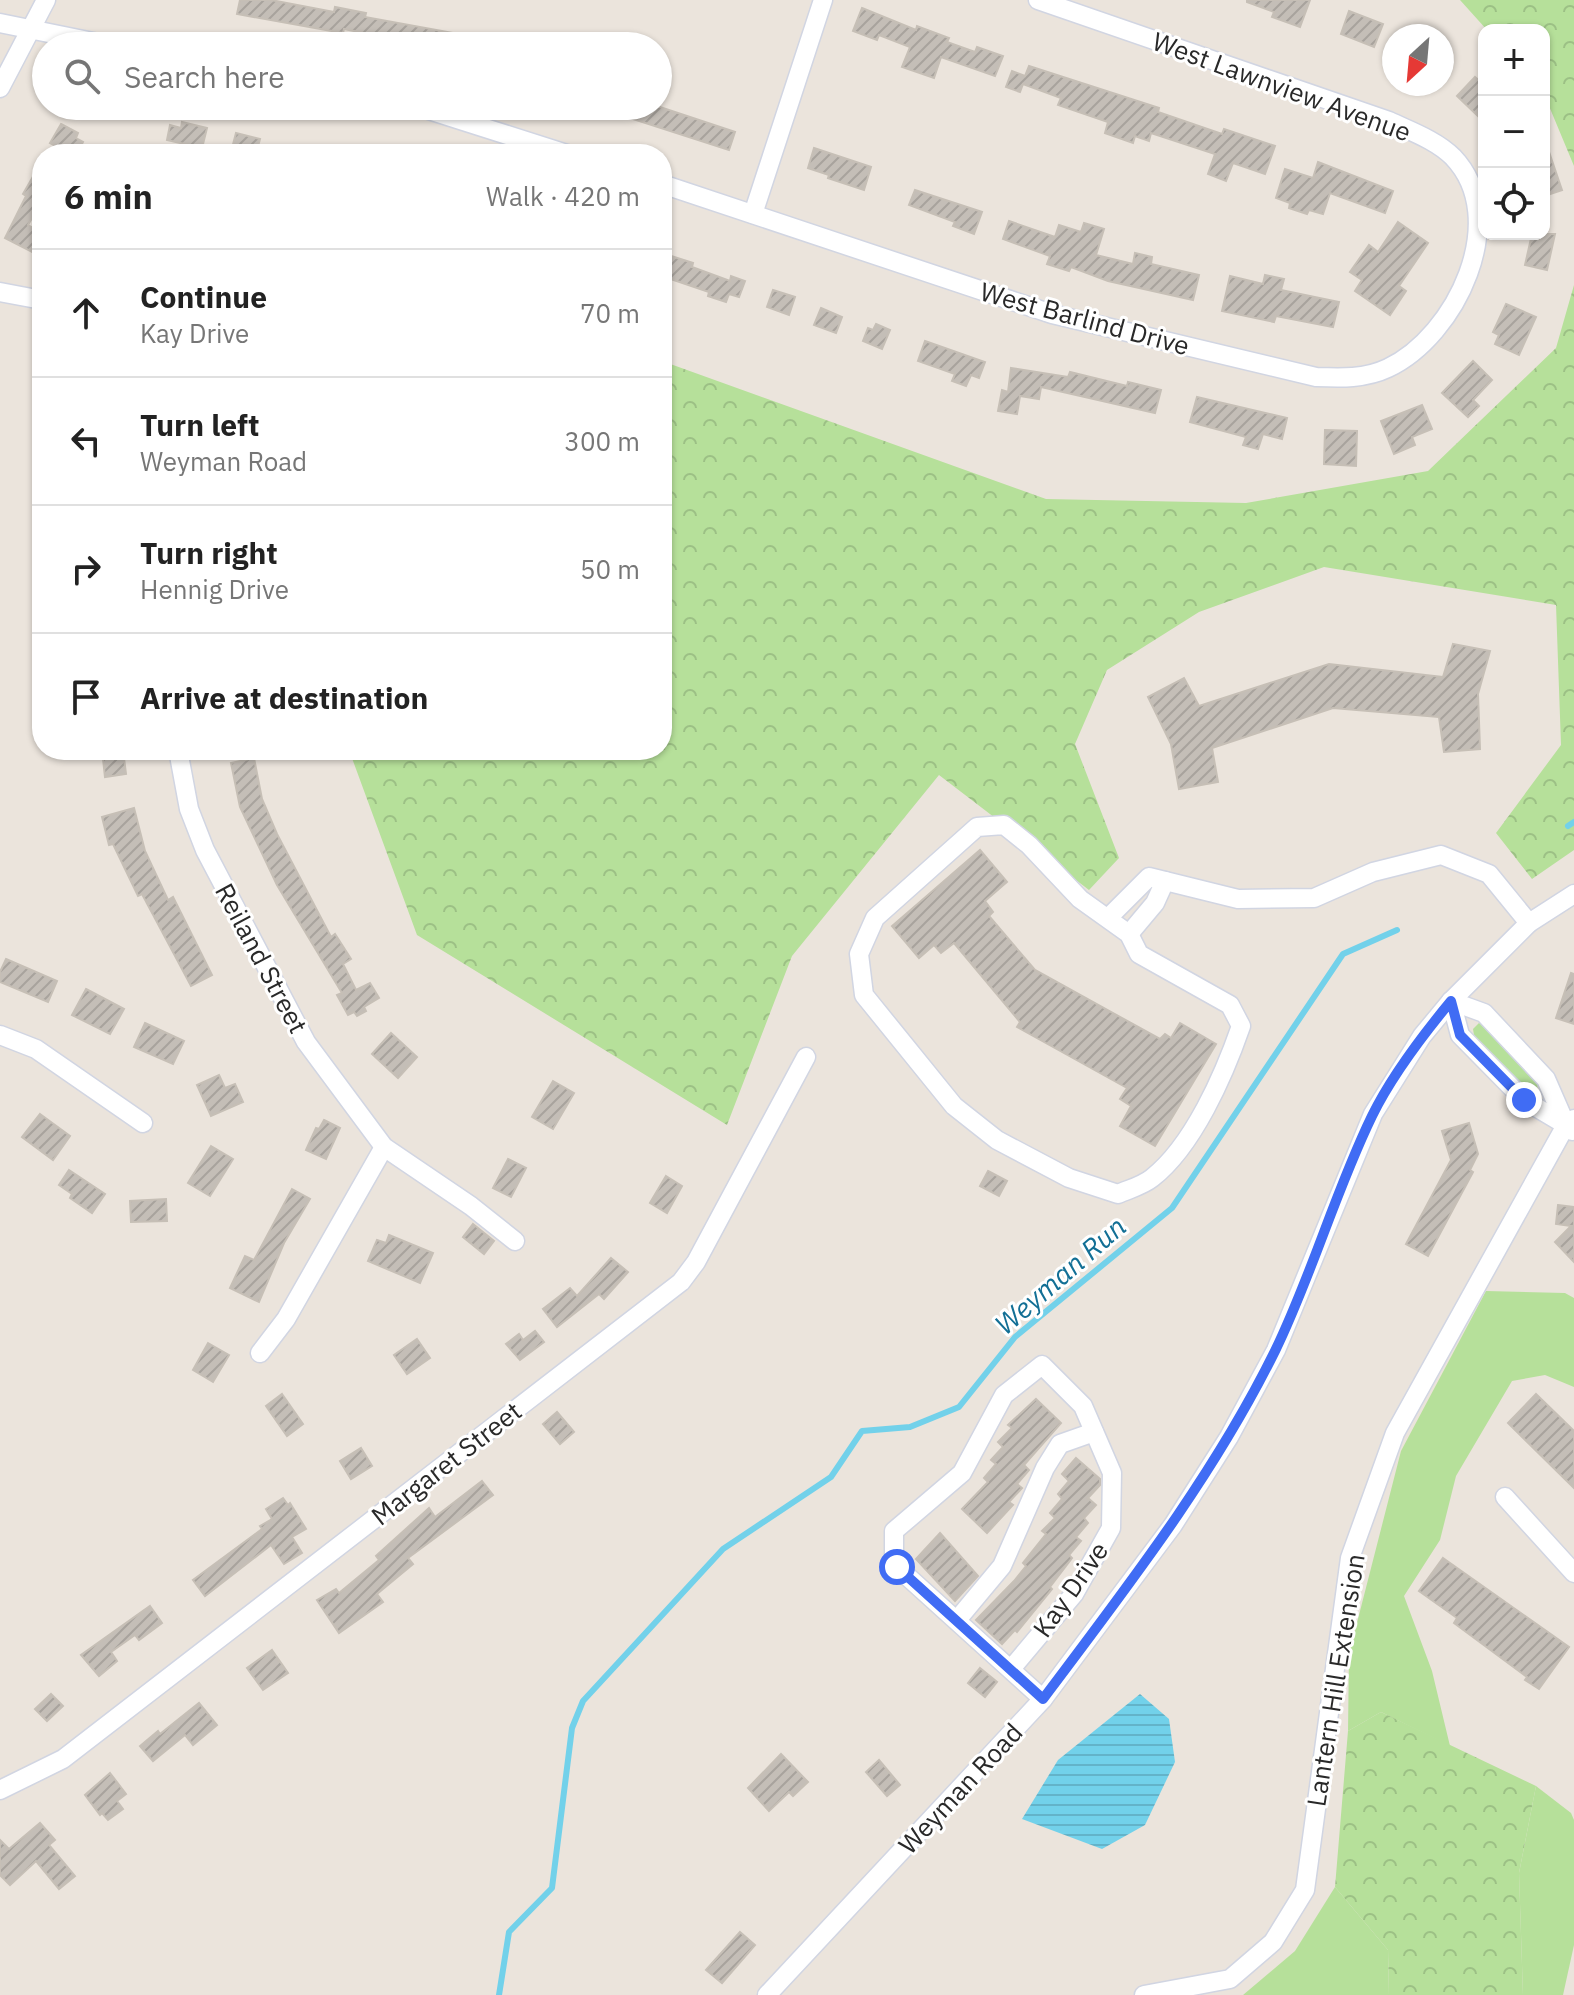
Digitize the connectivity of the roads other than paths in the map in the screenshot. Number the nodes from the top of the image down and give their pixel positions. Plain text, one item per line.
1 (46, 0) edge
2 (823, 0) edge
3 (1038, 0) edge
4 (0, 23) edge
5 (30, 30) junction
6 (40, 32) edge
7 (0, 88) edge
8 (460, 120) edge
9 (536, 144) edge
10 (672, 187) edge
11 (753, 214) junction
12 (1470, 270) joint
13 (0, 292) edge
14 (32, 298) edge
15 (180, 760) edge
16 (1165, 881) junction
17 (1574, 894) edge
18 (1108, 918) junction
19 (1529, 923) junction
20 (1129, 934) junction
21 (1451, 1001) junction
22 (0, 1035) edge
23 (806, 1057) dead end
24 (143, 1123) dead end
25 (1571, 1126) edge
26 (384, 1147) junction
27 (515, 1241) dead end
28 (260, 1353) dead end
29 (1094, 1432) junction
30 (1505, 1497) dead end
31 (1574, 1573) edge
32 (957, 1620) junction
33 (1011, 1669) junction
34 (1043, 1699) junction
35 (0, 1790) edge
36 (767, 1995) edge
37 (1144, 1995) edge

1 - 5 street
2 - 11 street
3 - 12 street, West Lawnview Avenue
4 - 5 street
5 - 6 street
5 - 7 street
8 - 9 street
10 - 11 street, West Barlind Drive
11 - 12 street, West Barlind Drive
13 - 14 street
15 - 26 street, Reiland Street
16 - 18 street
16 - 19 street
16 - 20 street
17 - 19 street, Weyman Road
18 - 20 street
18 - 20 street
19 - 21 street, Weyman Road
21 - 25 street
21 - 25 street
21 - 34 street, Weyman Road
22 - 24 street
23 - 35 street, Margaret Street
25 - 37 street, Lantern Hill Extension
26 - 27 street, Reiland Street
26 - 28 street
29 - 32 street
29 - 32 street, Kay Drive
29 - 33 street, Kay Drive
30 - 31 street
32 - 33 street, Kay Drive
33 - 34 street, Kay Drive
34 - 36 street, Weyman Road

